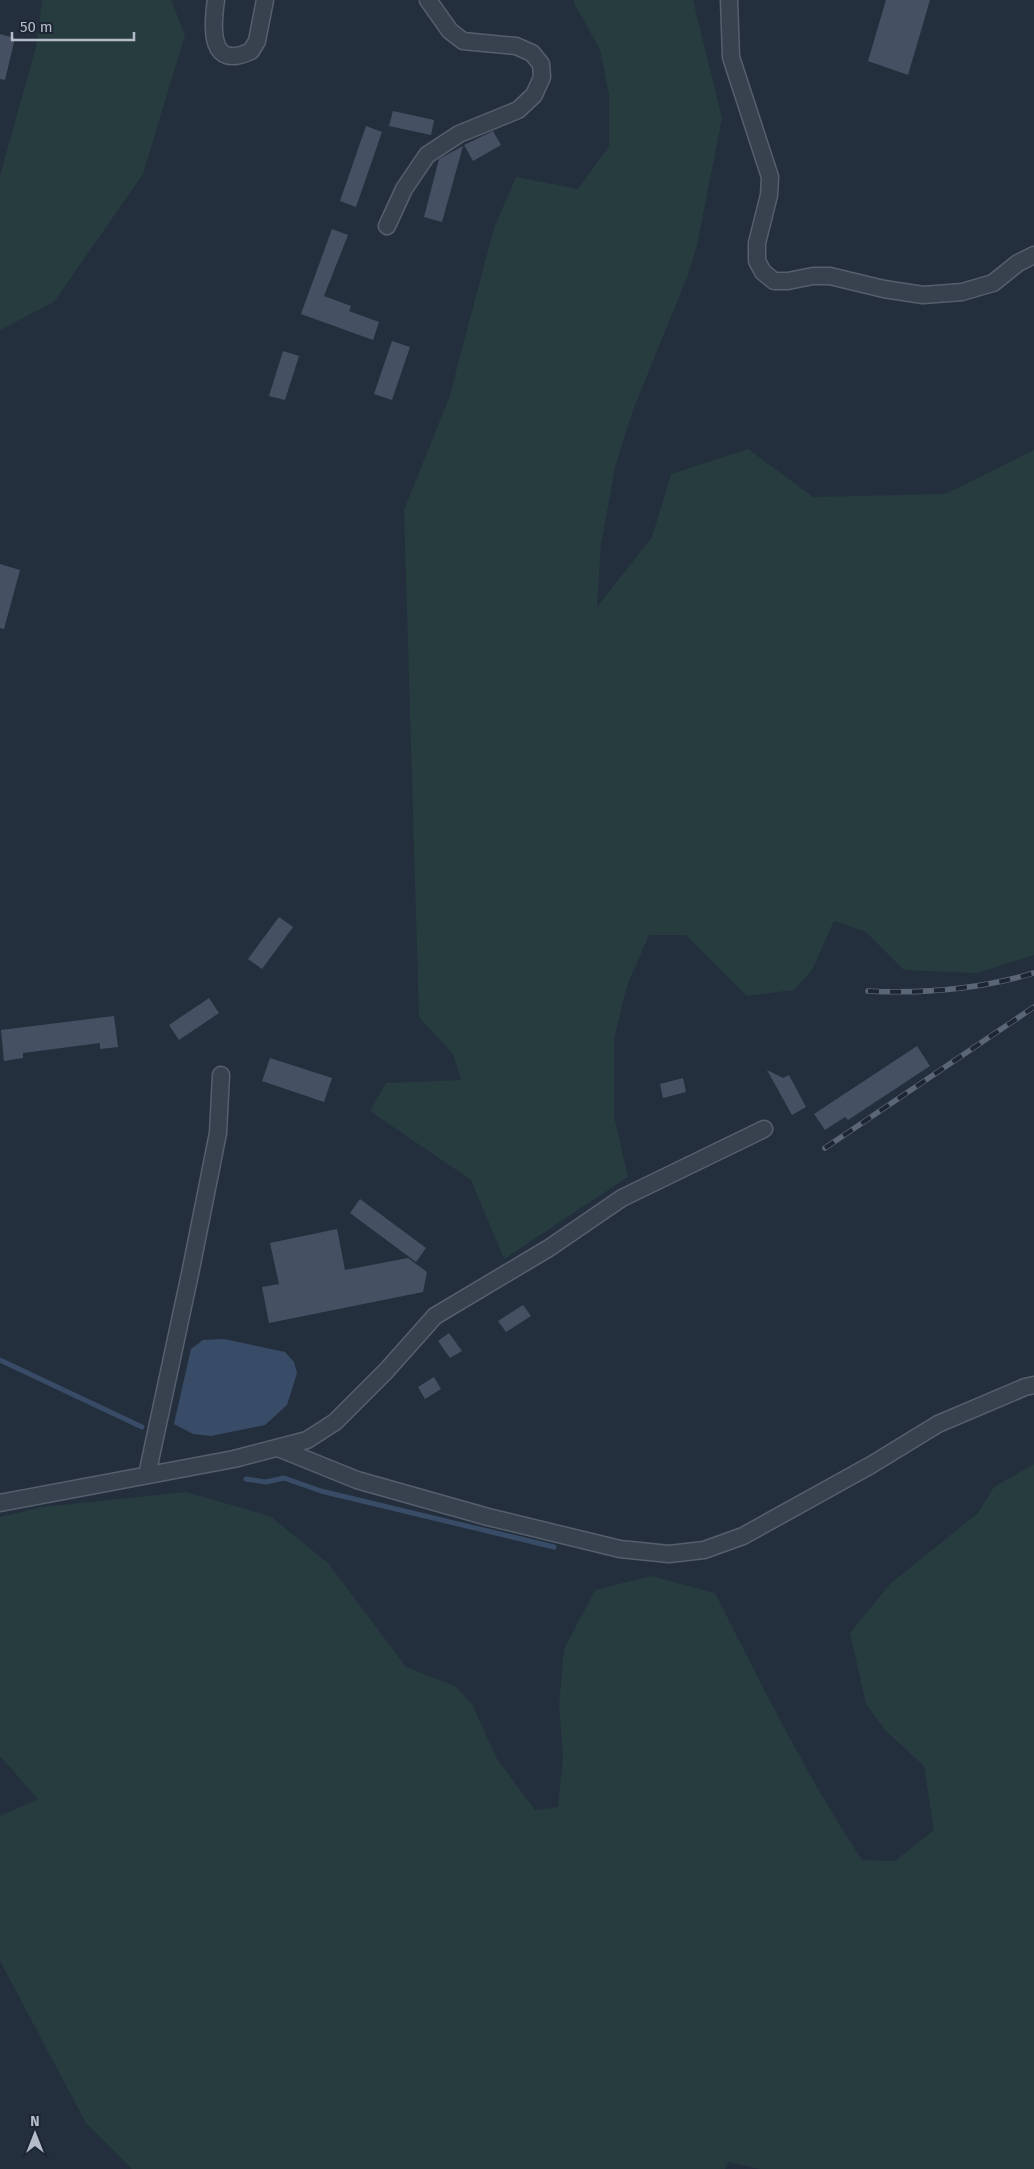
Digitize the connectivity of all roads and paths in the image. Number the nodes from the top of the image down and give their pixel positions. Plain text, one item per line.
1 (216, 0) edge
2 (265, 0) edge
3 (428, 0) edge
4 (729, 0) edge
5 (387, 226) dead end
6 (1034, 254) edge
7 (221, 1075) dead end
8 (764, 1129) dead end
9 (1034, 1385) edge
10 (278, 1448) junction
11 (147, 1475) junction
12 (0, 1502) edge

1 - 2 street
3 - 5 street
4 - 6 street
7 - 11 street
8 - 10 street
9 - 10 street
10 - 11 street
11 - 12 street

